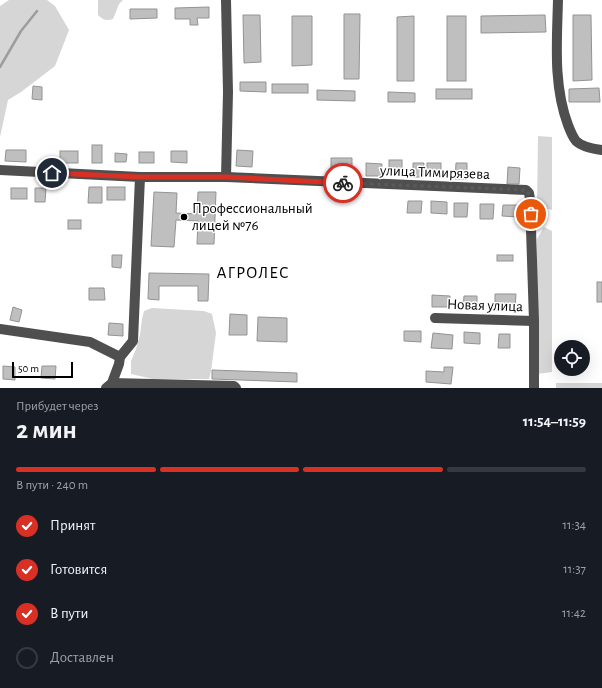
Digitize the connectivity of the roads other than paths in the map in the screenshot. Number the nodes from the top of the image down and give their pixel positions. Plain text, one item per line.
1 (226, 0) edge
2 (558, 0) edge
3 (602, 150) edge
4 (0, 170) edge
5 (140, 177) junction
6 (226, 177) junction
7 (435, 318) dead end
8 (534, 321) junction
9 (0, 329) edge
10 (120, 357) junction
11 (109, 386) edge
12 (236, 388) edge
13 (534, 388) edge

1 - 6 street
2 - 3 street
4 - 5 street, улица Тимирязева
5 - 6 street, улица Тимирязева
5 - 10 street
6 - 8 street, улица Тимирязева
7 - 8 street, Новая улица
8 - 13 street, улица Тимирязева
9 - 10 street
10 - 11 street
11 - 12 street

